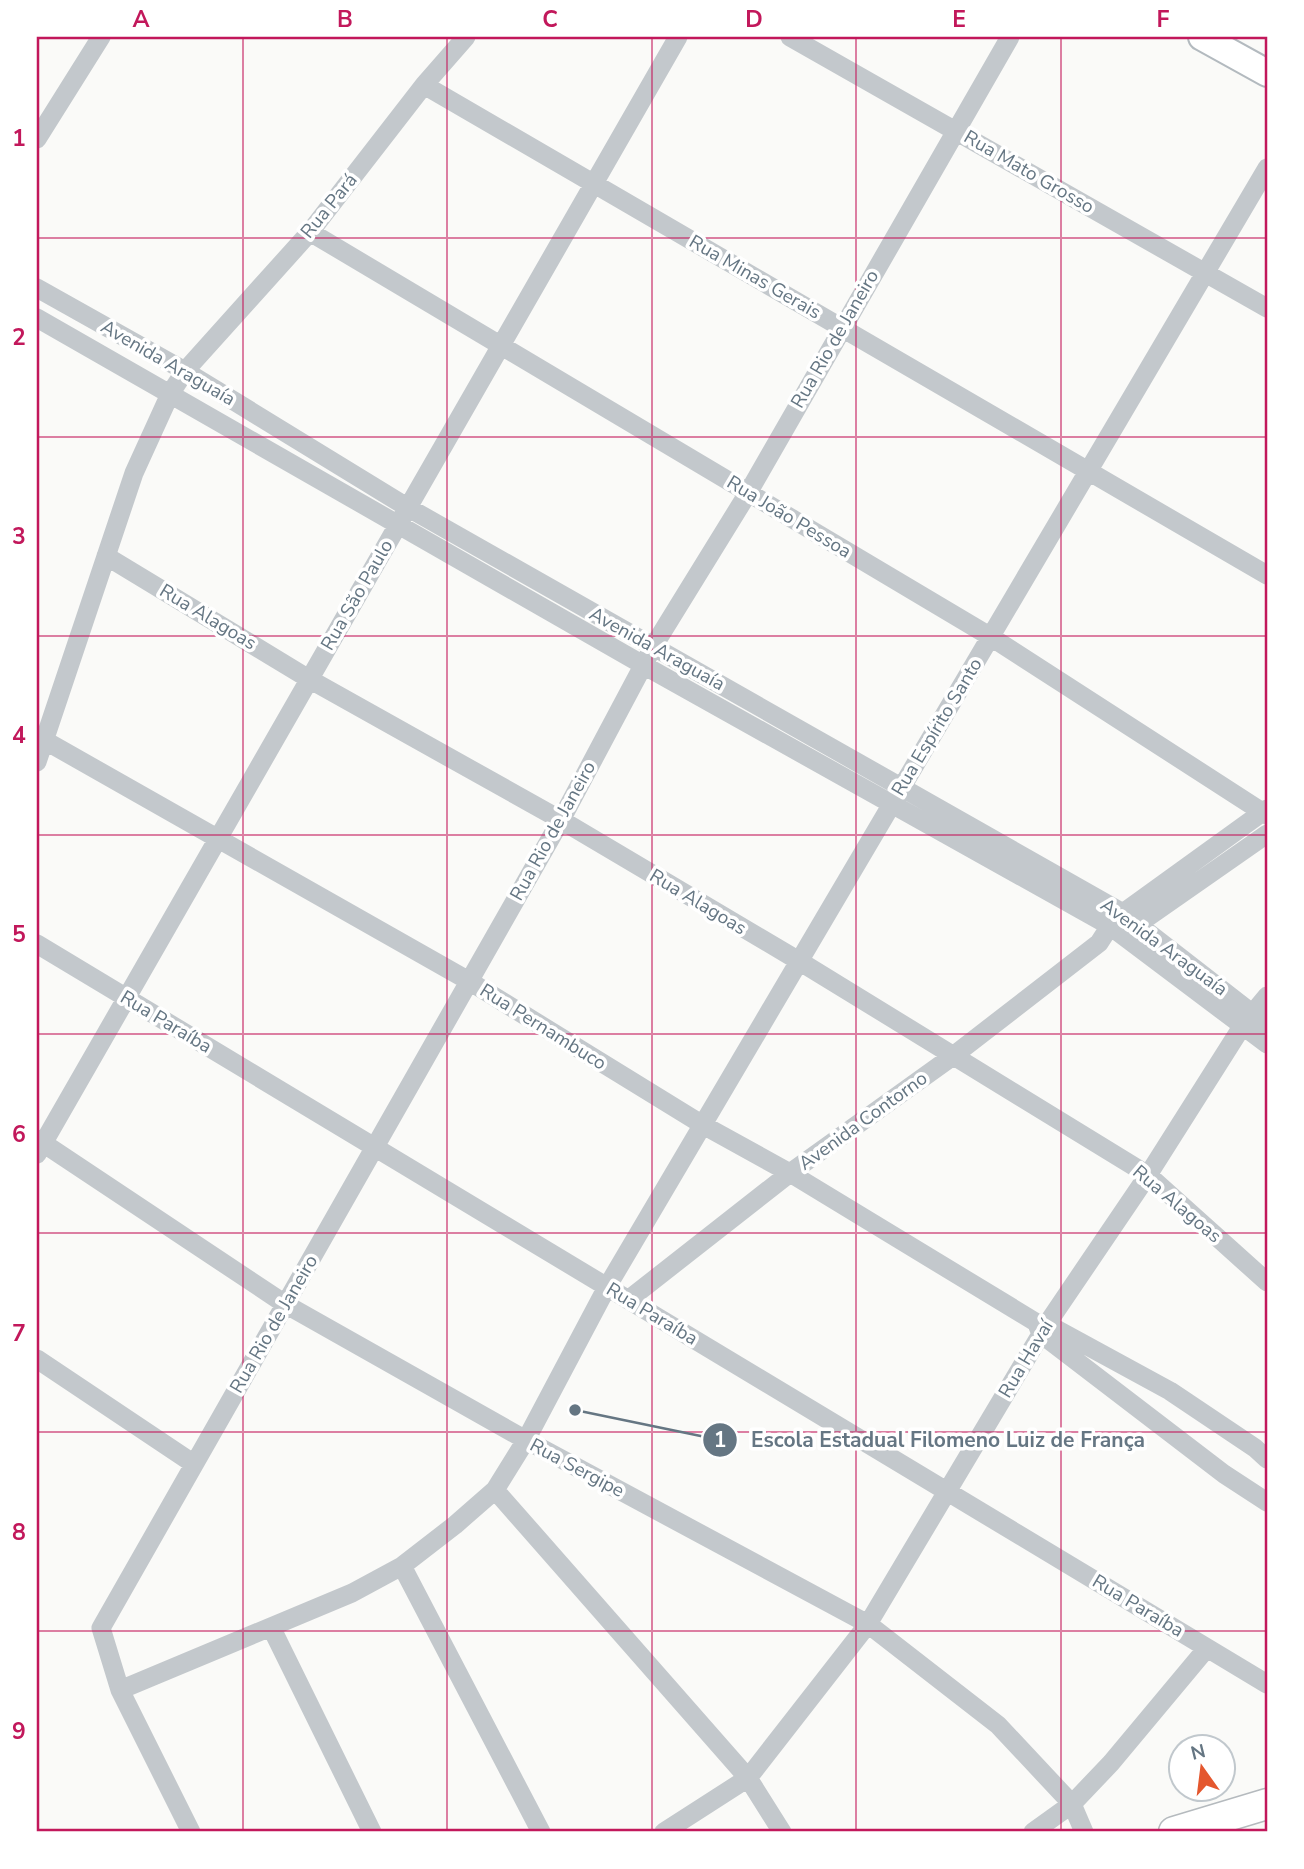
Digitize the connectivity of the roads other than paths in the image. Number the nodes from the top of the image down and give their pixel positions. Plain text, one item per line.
1 (101, 37) edge
2 (466, 37) edge
3 (678, 37) edge
4 (790, 37) edge
5 (1010, 37) edge
6 (1202, 37) edge
7 (1267, 73) edge
8 (424, 85) junction
9 (955, 130) junction
10 (37, 139) edge
11 (1267, 168) edge
12 (593, 184) junction
13 (310, 232) junction
14 (1205, 273) junction
15 (37, 288) edge
16 (1267, 308) edge
17 (37, 318) edge
18 (842, 328) junction
19 (501, 345) junction
20 (185, 371) junction
21 (170, 394) junction
22 (1088, 471) junction
23 (360, 478) junction
24 (748, 492) junction
25 (350, 495) junction
26 (403, 515) junction
27 (106, 556) junction
28 (1267, 575) edge
29 (991, 637) junction
30 (653, 647) junction
31 (645, 666) junction
32 (309, 679) junction
33 (40, 740) edge
34 (37, 761) edge
35 (902, 787) junction
36 (892, 804) junction
37 (1266, 812) edge
38 (561, 820) junction
39 (1267, 834) edge
40 (218, 838) junction
41 (1123, 924) junction
42 (37, 944) edge
43 (799, 961) junction
44 (469, 981) junction
45 (1267, 996) edge
46 (127, 998) junction
47 (1248, 1018) junction
48 (1267, 1025) edge
49 (1267, 1044) edge
50 (953, 1056) junction
51 (703, 1125) junction
52 (39, 1145) edge
53 (374, 1147) junction
54 (790, 1173) junction
55 (1148, 1175) junction
56 (1267, 1282) edge
57 (607, 1287) junction
58 (628, 1300) junction
59 (285, 1304) junction
60 (1041, 1327) junction
61 (37, 1359) edge
62 (526, 1440) junction
63 (1263, 1447) edge
64 (194, 1464) junction
65 (495, 1490) junction
66 (947, 1492) junction
67 (1267, 1502) edge
68 (402, 1566) junction
69 (868, 1624) junction
70 (271, 1627) junction
71 (1208, 1648) junction
72 (1267, 1684) edge
73 (120, 1690) junction
74 (748, 1778) junction
75 (1072, 1804) junction
76 (1267, 1804) edge
77 (191, 1832) edge
78 (372, 1832) edge
79 (541, 1832) edge
80 (664, 1832) edge
81 (782, 1832) edge
82 (1032, 1832) edge
83 (1084, 1832) edge
84 (1174, 1832) edge

1 - 10 street
2 - 8 street, Rua Pará
3 - 12 street, Rua São Paulo
4 - 9 street, Rua Mato Grosso
5 - 9 street, Rua Rio de Janeiro
6 - 7 street
8 - 12 street, Rua Minas Gerais
8 - 13 street, Rua Pará
9 - 14 street, Rua Mato Grosso
9 - 18 street, Rua Rio de Janeiro
11 - 14 street, Rua Espírito Santo
12 - 18 street, Rua Minas Gerais
12 - 19 street, Rua São Paulo
13 - 19 street, Rua João Pessoa
13 - 20 street, Rua Pará
14 - 16 street, Rua Mato Grosso
14 - 22 street, Rua Espírito Santo
15 - 20 street, Avenida Araguaía
17 - 21 street, Avenida Araguaía
18 - 22 street, Rua Minas Gerais
18 - 24 street, Rua Rio de Janeiro
19 - 24 street, Rua João Pessoa
19 - 26 street, Rua São Paulo
20 - 21 street, Rua Pará
20 - 23 street, Avenida Araguaía
21 - 25 street, Avenida Araguaía
21 - 27 street, Rua Pará
22 - 28 street, Rua Minas Gerais
22 - 29 street, Rua Espírito Santo
23 - 25 street
23 - 26 street, Avenida Araguaía
24 - 29 street, Rua João Pessoa
24 - 30 street, Rua Rio de Janeiro
25 - 26 street, Avenida Araguaía
26 - 30 street, Avenida Araguaía
26 - 31 street, Avenida Araguaía
26 - 32 street, Rua São Paulo
27 - 32 street, Rua Alagoas
27 - 33 street, Rua Pará
29 - 35 street, Rua Espírito Santo
29 - 37 street, Rua João Pessoa
30 - 31 street, Rua Rio de Janeiro
30 - 35 street, Avenida Araguaía
31 - 36 street, Avenida Araguaía
31 - 38 street, Rua Rio de Janeiro
32 - 38 street, Rua Alagoas
32 - 40 street, Rua São Paulo
33 - 34 street, Rua Pará
33 - 40 street, Rua Pernambuco
35 - 36 street, Rua Espírito Santo
35 - 41 street, Avenida Araguaía
36 - 41 street, Avenida Araguaía
36 - 43 street, Rua Espírito Santo
37 - 41 street, Avenida Contorno
38 - 43 street, Rua Alagoas
38 - 44 street, Rua Rio de Janeiro
39 - 41 street, Avenida Contorno
40 - 44 street, Rua Pernambuco
40 - 46 street, Rua São Paulo
41 - 47 street, Avenida Araguaía
41 - 50 street, Avenida Contorno
42 - 46 street, Rua Paraíba
43 - 50 street, Rua Alagoas
43 - 51 street, Rua Espírito Santo
44 - 51 street, Rua Pernambuco
44 - 53 street, Rua Rio de Janeiro
45 - 47 street, Rua Havaí
46 - 52 street, Rua São Paulo
46 - 53 street, Rua Paraíba
47 - 48 street, Avenida Araguaía
47 - 49 street, Avenida Araguaía
47 - 55 street, Rua Havaí
50 - 54 street, Avenida Contorno
50 - 55 street, Rua Alagoas
51 - 54 street, Rua Pernambuco
51 - 57 street, Rua Espírito Santo
52 - 59 street, Rua Sergipe
53 - 57 street, Rua Paraíba
53 - 59 street, Rua Rio de Janeiro
54 - 58 street, Avenida Contorno
54 - 60 street, Rua Pernambuco
55 - 56 street, Rua Alagoas
55 - 60 street, Rua Havaí
57 - 58 street, Rua Paraíba
57 - 62 street, Rua Espírito Santo
58 - 66 street, Rua Paraíba
59 - 62 street, Rua Sergipe
59 - 64 street, Rua Rio de Janeiro
60 - 63 street, Rua Pernambuco
60 - 66 street, Rua Havaí
60 - 67 street, Rua Pernambuco
61 - 64 street
62 - 65 street, Rua Espírito Santo
62 - 69 street, Rua Sergipe
64 - 73 street, Rua Rio de Janeiro
65 - 68 street, Rua Espírito Santo
65 - 74 street
66 - 69 street, Rua Havaí
66 - 71 street, Rua Paraíba
68 - 70 street, Rua Espírito Santo
68 - 79 street
69 - 74 street, Rua Havaí
69 - 75 street, Rua Sergipe
70 - 73 street, Rua Espírito Santo
70 - 78 street
71 - 72 street, Rua Paraíba
71 - 75 street
73 - 77 street
74 - 80 street, Rua Havaí
74 - 81 street
75 - 82 street
75 - 83 street, Rua Sergipe
76 - 84 main road

